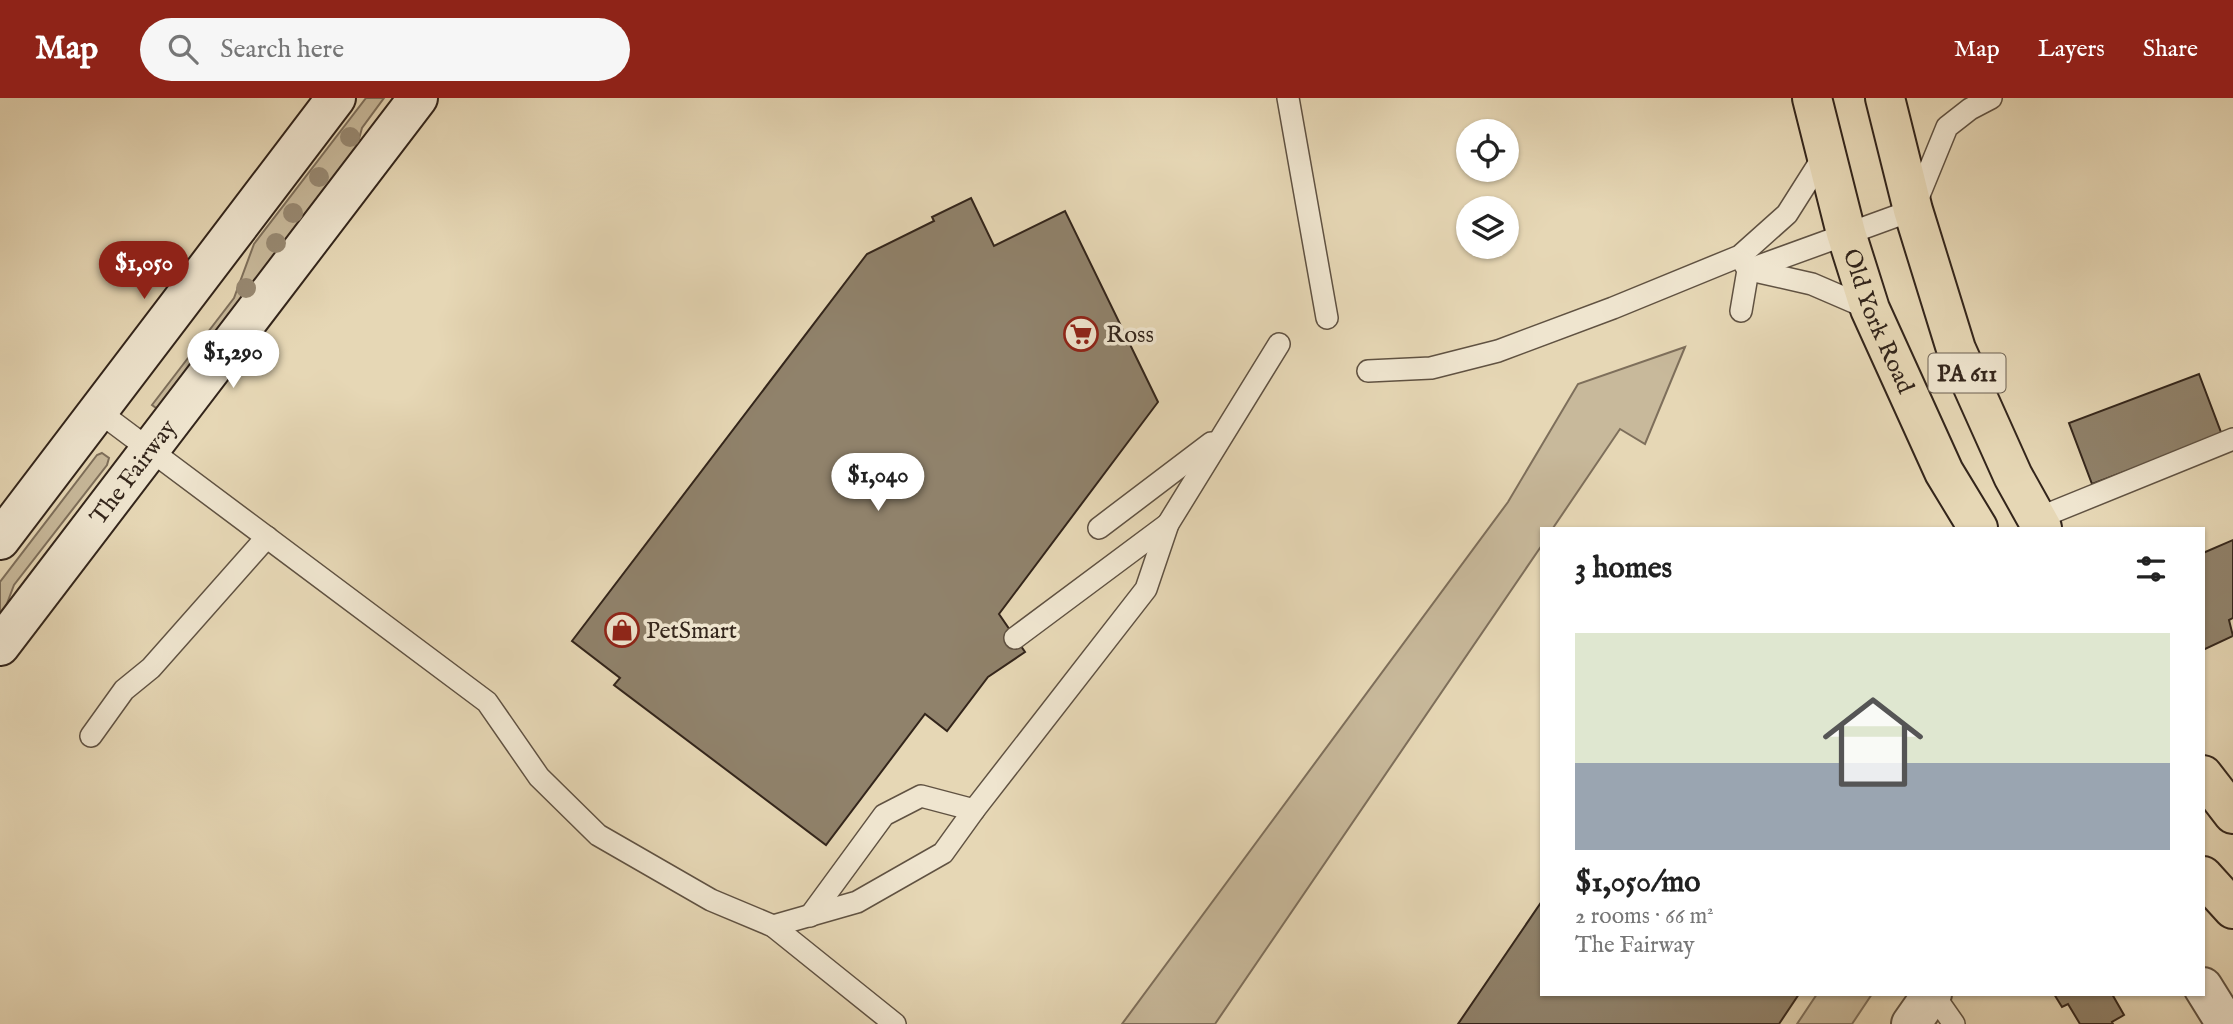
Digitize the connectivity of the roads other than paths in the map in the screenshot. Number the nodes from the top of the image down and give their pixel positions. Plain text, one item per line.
1 (336, 98) edge
2 (418, 98) edge
3 (1288, 98) edge
4 (1812, 98) edge
5 (1885, 98) edge
6 (1991, 98) edge
7 (1825, 154) junction
8 (1913, 210) junction
9 (1846, 233) junction
10 (1744, 263) junction
11 (1870, 309) junction
12 (1741, 311) dead end
13 (1327, 318) dead end
14 (1279, 344) dead end
15 (1368, 371) dead end
16 (98, 411) junction
17 (1221, 435) junction
18 (2233, 439) edge
19 (150, 450) junction
20 (1168, 524) junction
21 (2039, 524) edge
22 (1977, 527) edge
23 (1099, 528) dead end
24 (267, 537) junction
25 (0, 540) edge
26 (1015, 638) dead end
27 (0, 646) edge
28 (90, 736) dead end
29 (2205, 778) edge
30 (974, 810) junction
31 (2233, 814) edge
32 (2205, 878) edge
33 (2233, 909) edge
34 (810, 916) junction
35 (773, 926) junction
36 (2205, 990) edge
37 (1931, 996) edge
38 (1933, 996) edge
39 (895, 1024) edge
40 (1911, 1024) edge
41 (1954, 1024) edge
42 (2225, 1024) edge

1 - 16 main road
2 - 19 main road, The Fairway
3 - 13 lane
4 - 7 highway, Old York Road / PA 611
5 - 8 highway, PA 611
6 - 8 lane
7 - 9 highway, Old York Road / PA 611
7 - 10 lane
8 - 9 lane
8 - 21 highway, PA 611
9 - 10 lane
9 - 11 highway, Old York Road / PA 611
10 - 11 lane
10 - 12 lane
10 - 15 lane
11 - 22 highway, Old York Road / PA 611
14 - 17 lane
16 - 19 lane
16 - 25 main road
17 - 20 lane
17 - 23 lane
18 - 21 lane
19 - 24 lane
19 - 27 main road, The Fairway
20 - 26 lane
20 - 30 lane
24 - 28 lane
24 - 35 lane
29 - 31 highway
30 - 34 lane
30 - 34 lane
32 - 33 highway
34 - 35 lane
35 - 39 lane
36 - 42 main road
37 - 40 main road
38 - 41 lane

